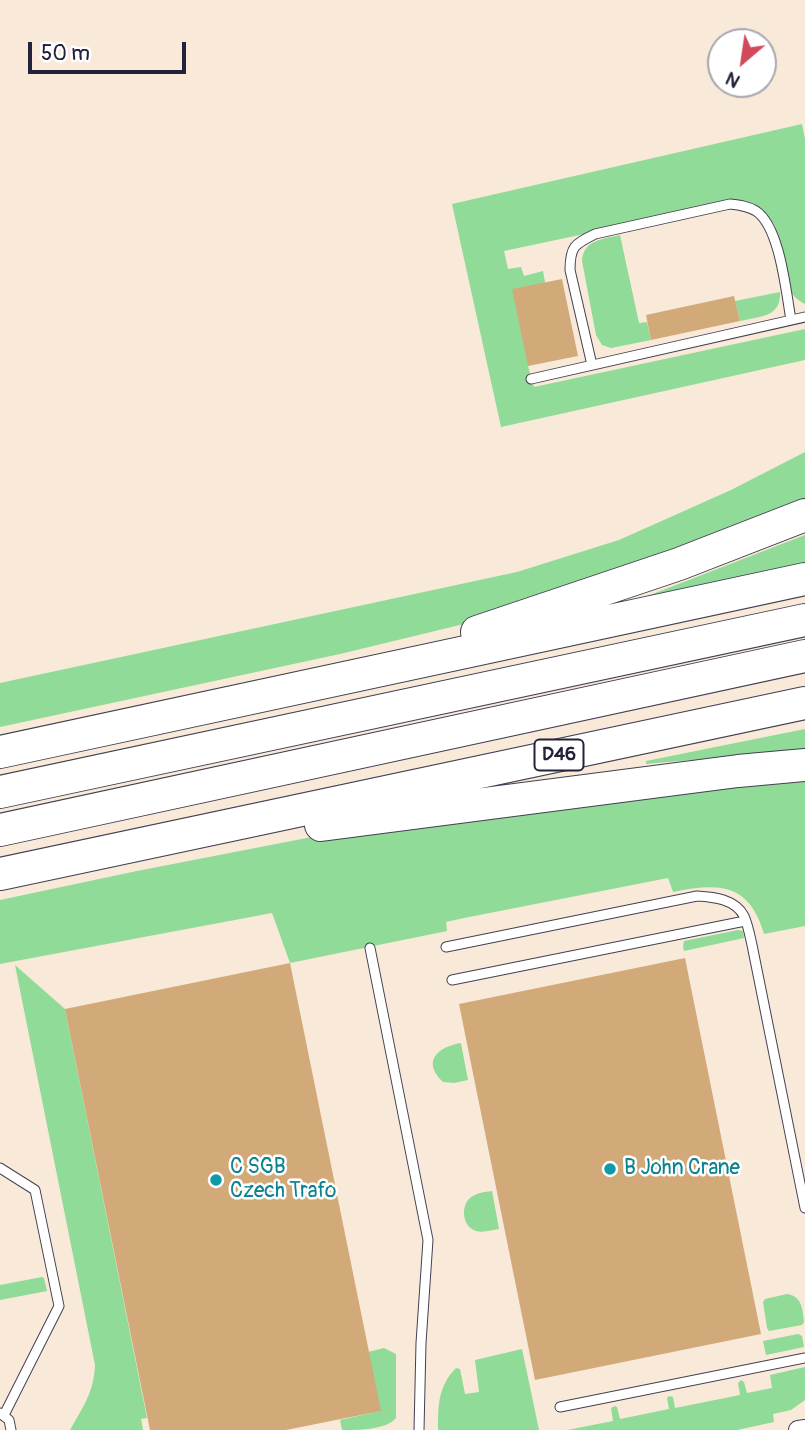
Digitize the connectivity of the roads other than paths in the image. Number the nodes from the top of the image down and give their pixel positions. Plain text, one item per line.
1 (805, 317) edge
2 (791, 320) junction
3 (592, 365) junction
4 (531, 379) dead end
5 (805, 515) edge
6 (805, 579) edge
7 (805, 620) edge
8 (805, 656) edge
9 (350, 677) junction
10 (805, 703) edge
11 (0, 752) edge
12 (805, 765) edge
13 (0, 792) edge
14 (0, 830) edge
15 (87, 856) junction
16 (0, 874) edge
17 (745, 921) junction
18 (446, 947) dead end
19 (370, 948) dead end
20 (452, 980) dead end
21 (0, 1168) edge
22 (805, 1208) edge
23 (805, 1358) edge
24 (560, 1407) dead end
25 (2, 1414) edge
26 (805, 1429) edge
27 (11, 1430) edge
28 (419, 1430) edge
29 (798, 1430) edge

1 - 2 lane
2 - 3 lane
2 - 3 lane
3 - 4 lane
5 - 9 highway
6 - 9 highway
7 - 13 highway
8 - 14 highway
9 - 11 highway
10 - 15 highway, D46
12 - 15 highway
15 - 16 highway, D46
17 - 18 lane
17 - 20 lane
17 - 22 lane
19 - 28 lane
21 - 25 lane
23 - 24 lane
25 - 27 lane
26 - 29 street

